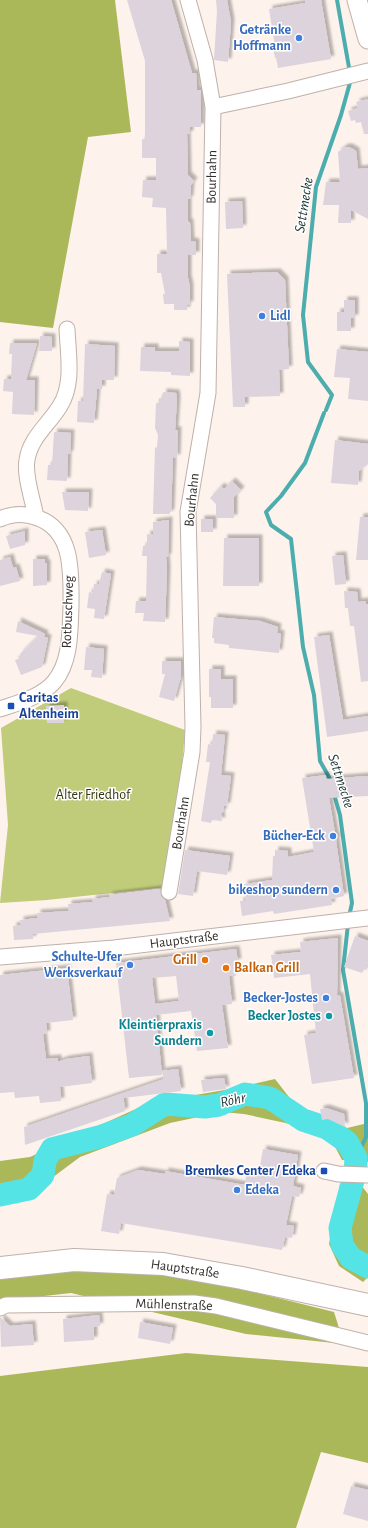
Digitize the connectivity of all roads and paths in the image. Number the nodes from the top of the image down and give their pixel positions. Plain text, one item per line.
1 (188, 0) edge
2 (357, 0) edge
3 (368, 39) edge
4 (364, 72) edge
5 (213, 107) junction
6 (67, 329) dead end
7 (36, 517) junction
8 (0, 519) edge
9 (0, 709) edge
10 (169, 892) dead end
11 (365, 919) edge
12 (0, 957) edge
13 (324, 1170) dead end
14 (368, 1174) edge
15 (0, 1268) edge
16 (368, 1305) edge
17 (0, 1308) edge
18 (368, 1344) edge

1 - 5 street, Bourhahn
2 - 3 street
4 - 5 street
5 - 10 street, Bourhahn
6 - 7 street
7 - 8 street, Rotbuschweg
7 - 9 street, Rotbuschweg
11 - 12 street, Hauptstraße
13 - 14 street
15 - 16 main road, Hauptstraße
17 - 18 street, Mühlenstraße

